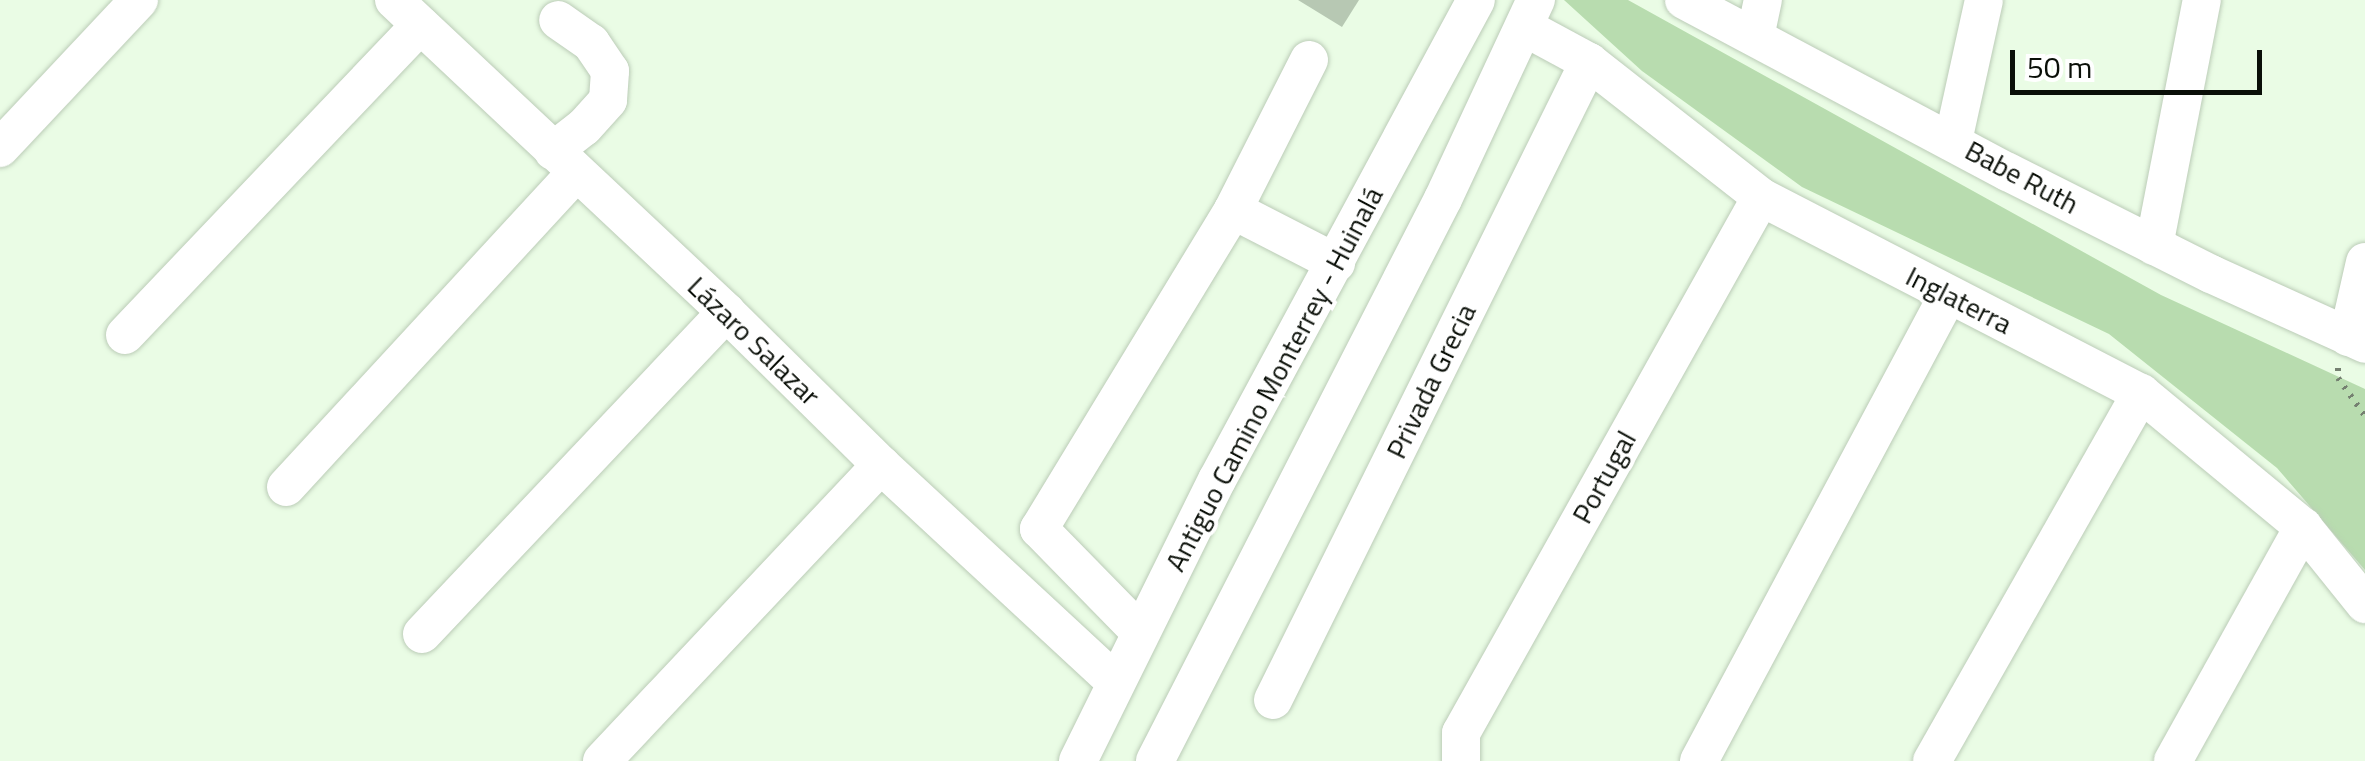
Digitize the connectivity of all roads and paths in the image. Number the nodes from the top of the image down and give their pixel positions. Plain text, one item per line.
1 (139, 0) edge
2 (1476, 0) edge
3 (1684, 0) edge
4 (1763, 0) edge
5 (1984, 0) edge
6 (2202, 0) edge
7 (407, 12) edge
8 (1531, 14) edge
9 (558, 20) dead end
10 (1755, 37) junction
11 (1308, 60) dead end
12 (1589, 62) junction
13 (1953, 140) junction
14 (0, 148) edge
15 (565, 162) junction
16 (1387, 170) junction
17 (1761, 197) junction
18 (1443, 198) junction
19 (1233, 210) junction
20 (2154, 246) junction
21 (2365, 262) edge
22 (1336, 263) junction
23 (1948, 295) junction
24 (726, 312) junction
25 (126, 335) dead end
26 (2355, 351) edge
27 (2141, 394) junction
28 (2365, 416) edge
29 (881, 465) junction
30 (286, 487) dead end
31 (2302, 528) junction
32 (2365, 604) edge
33 (1140, 631) junction
34 (422, 634) dead end
35 (1114, 681) junction
36 (1273, 700) dead end
37 (602, 761) edge
38 (1078, 761) edge
39 (1156, 761) edge
40 (1461, 761) edge
41 (1699, 761) edge
42 (1932, 761) edge
43 (2173, 761) edge

1 - 14 street
2 - 16 street, Antiguo Camino Monterrey - Huinalá
3 - 10 street, Babe Ruth
4 - 10 street
5 - 13 street
6 - 20 street
7 - 15 street, Lázaro Salazar
7 - 25 street
8 - 12 street, Inglaterra
8 - 18 street
9 - 15 street
10 - 13 street, Babe Ruth
11 - 19 street
12 - 17 street, Inglaterra
12 - 36 street, Privada Grecia
13 - 20 street, Babe Ruth
15 - 24 street, Lázaro Salazar
15 - 30 street
16 - 18 street
16 - 22 street, Antiguo Camino Monterrey - Huinalá
17 - 23 street, Inglaterra
17 - 40 street, Portugal
18 - 39 street
19 - 22 street
19 - 33 street
20 - 26 street, Babe Ruth
21 - 26 street
22 - 33 street, Antiguo Camino Monterrey - Huinalá
23 - 27 street, Inglaterra
23 - 41 street
24 - 29 street, Lázaro Salazar
24 - 34 street
26 - 28 path
27 - 31 street, Inglaterra
27 - 42 street
29 - 35 street, Lázaro Salazar
29 - 37 street
31 - 32 street, Inglaterra
31 - 43 street
33 - 35 street, Antiguo Camino Monterrey - Huinalá
35 - 38 street, Antiguo Camino Monterrey - Huinalá

